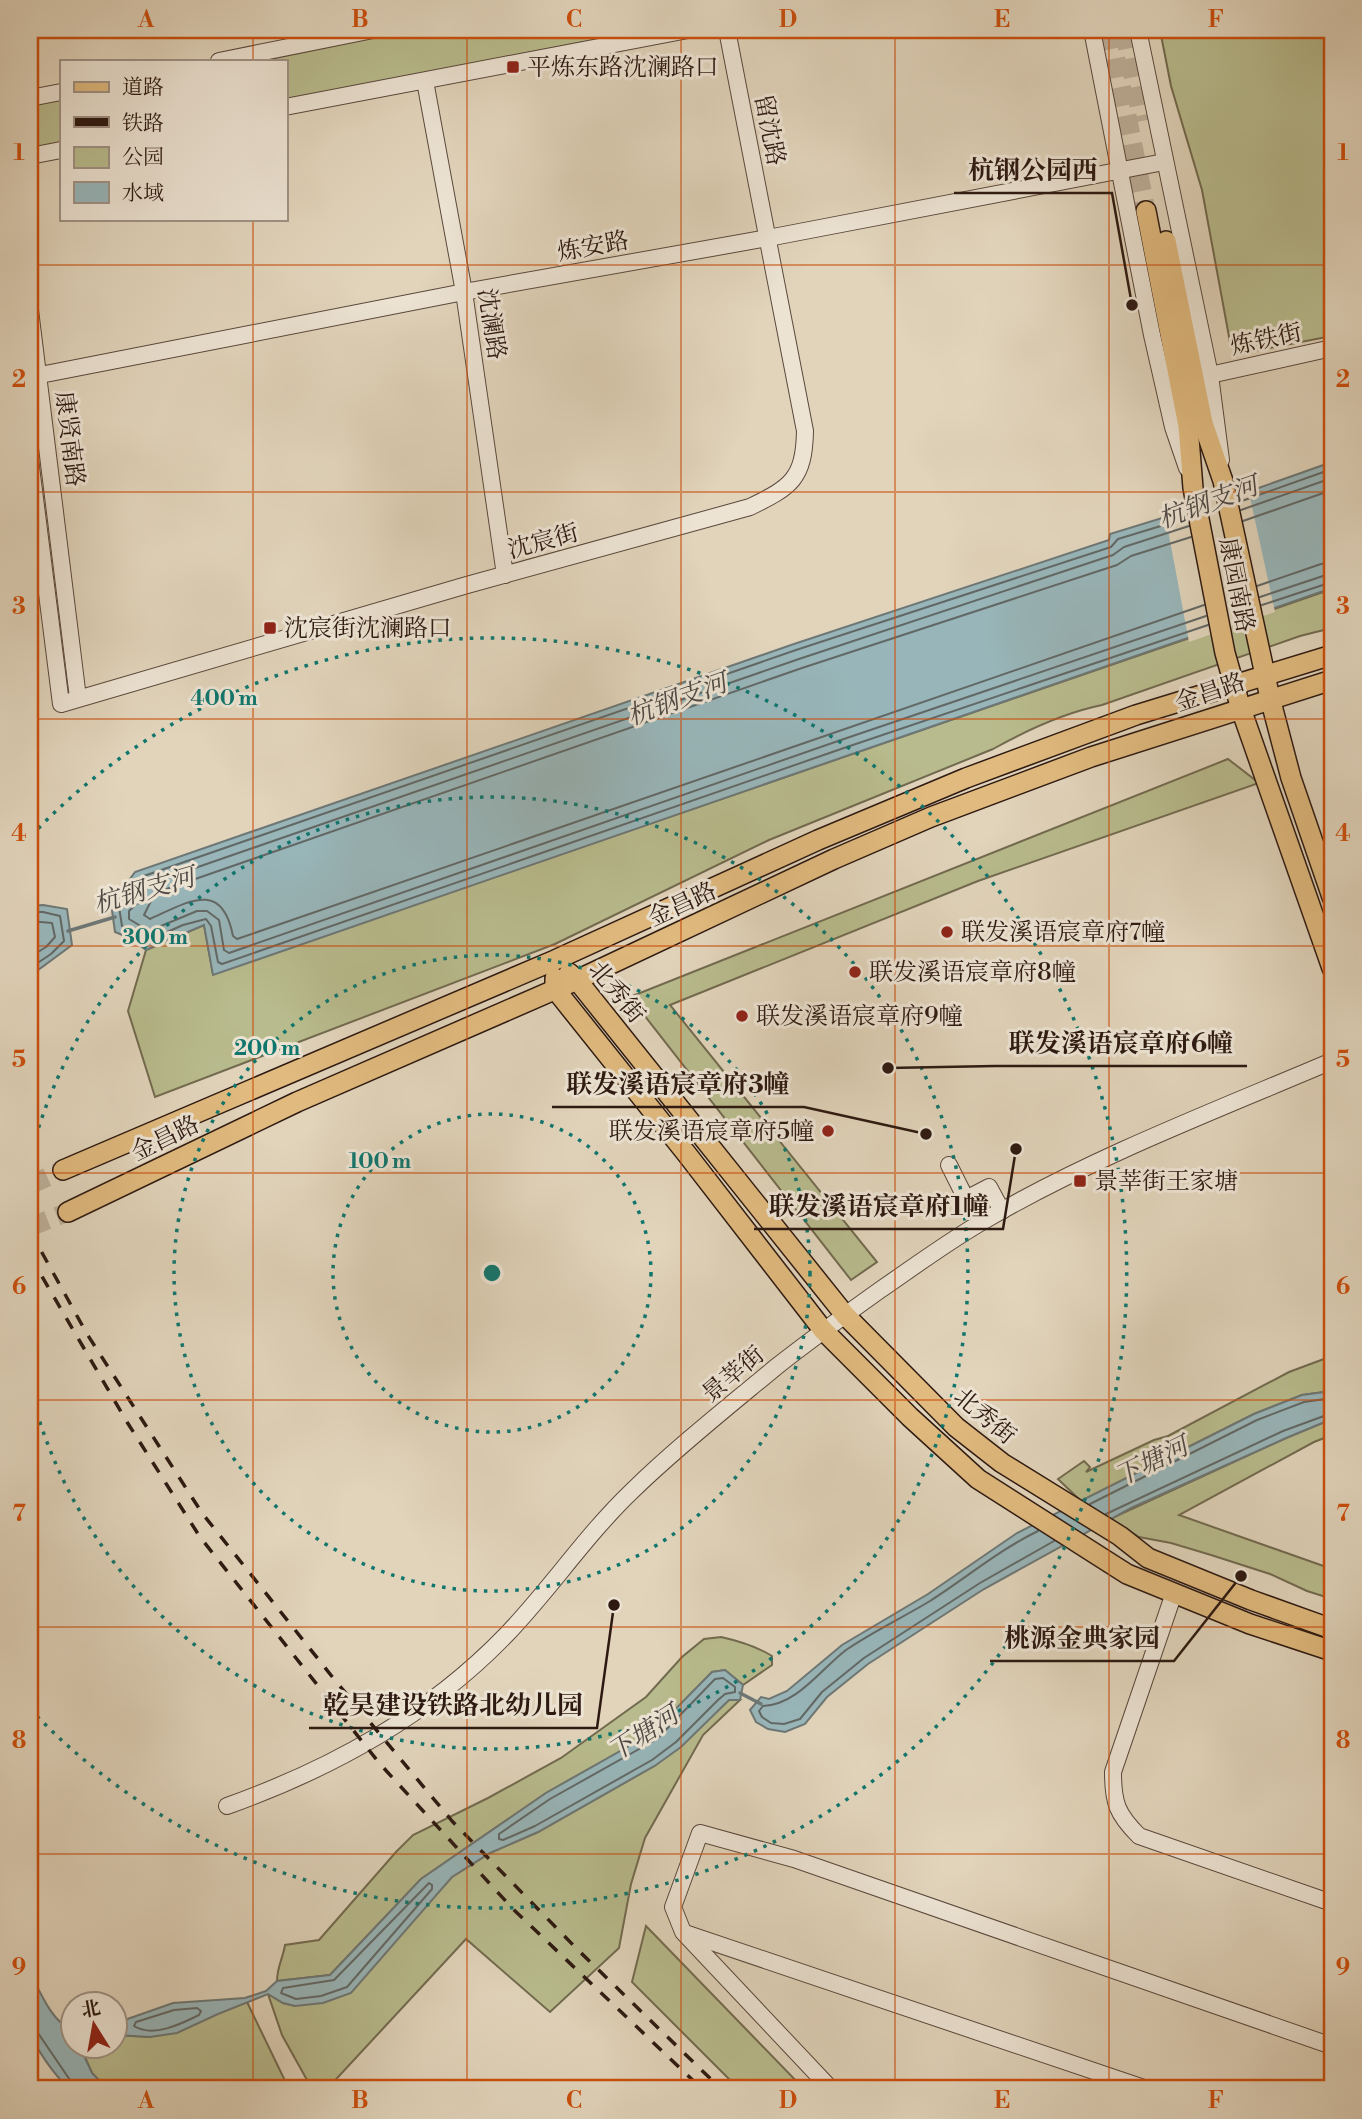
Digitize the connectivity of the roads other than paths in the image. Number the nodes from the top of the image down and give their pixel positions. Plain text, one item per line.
1 (373, 30) edge
2 (688, 30) edge
3 (727, 30) edge
4 (1092, 30) edge
5 (1138, 30) edge
6 (224, 60) edge
7 (425, 81) junction
8 (60, 92) edge
9 (30, 98) edge
10 (287, 107) edge
11 (60, 150) edge
12 (30, 156) edge
13 (1164, 162) junction
14 (1120, 172) junction
15 (768, 238) junction
16 (464, 292) junction
17 (30, 310) edge
18 (1332, 348) edge
19 (1209, 375) junction
20 (34, 376) edge
21 (30, 459) edge
22 (1223, 481) junction
23 (1193, 488) junction
24 (505, 575) junction
25 (1332, 655) edge
26 (1265, 675) junction
27 (1332, 680) edge
28 (1234, 687) junction
29 (78, 698) junction
30 (1270, 698) junction
31 (61, 704) joint
32 (1241, 709) junction
33 (1332, 897) edge
34 (555, 960) junction
35 (1332, 968) edge
36 (577, 980) junction
37 (555, 989) junction
38 (1332, 1061) edge
39 (949, 1165) dead end
40 (63, 1170) tunnel mouth
41 (68, 1212) tunnel mouth
42 (1002, 1212) junction
43 (845, 1315) junction
44 (823, 1330) junction
45 (1174, 1593) junction
46 (1332, 1629) edge
47 (1332, 1651) edge
48 (227, 1806) dead end
49 (1332, 1903) edge
50 (683, 1932) junction
51 (1332, 2046) edge
52 (831, 2089) edge
53 (1147, 2089) edge

1 - 6 street
2 - 7 street
3 - 15 street, 留沈路
4 - 14 street, 康园南路
5 - 13 street, 康园南路
7 - 10 street
7 - 16 street, 沈澜路
8 - 9 street
11 - 12 street
13 - 14 street, 炼安路
13 - 19 street, 康园南路
14 - 15 street, 炼安路
14 - 23 street, 康园南路
15 - 16 street, 炼安路
15 - 24 street, 沈宸街
16 - 20 street, 炼安路
16 - 24 street, 沈澜路
17 - 20 street, 康贤南路
18 - 19 street, 炼铁街
19 - 22 street, 康园南路
20 - 29 street, 康贤南路
21 - 31 street, 康贤南路
22 - 23 main road, 康园南路
22 - 26 main road, 康园南路
23 - 28 main road, 康园南路
24 - 29 street, 沈宸街
25 - 26 main road, 金昌路
26 - 28 main road, 金昌路
26 - 30 main road, 康园南路
27 - 30 main road, 金昌路
28 - 32 main road, 康园南路
28 - 34 main road, 金昌路
29 - 31 street, 沈宸街
30 - 32 main road, 金昌路
30 - 33 main road, 康园南路
32 - 35 main road, 康园南路
32 - 36 main road, 金昌路
34 - 36 main road, 北秀街
34 - 37 main road, 北秀街
34 - 40 main road, 金昌路
36 - 37 main road, 金昌路
36 - 43 main road, 北秀街
37 - 41 main road, 金昌路
37 - 44 main road, 北秀街
38 - 42 street, 景莘街
39 - 42 street
42 - 43 street, 景莘街
43 - 44 street, 景莘街
43 - 46 main road, 北秀街
44 - 45 main road, 北秀街
44 - 48 street, 景莘街
45 - 47 main road
45 - 49 street
50 - 51 street
50 - 52 street
50 - 53 street

